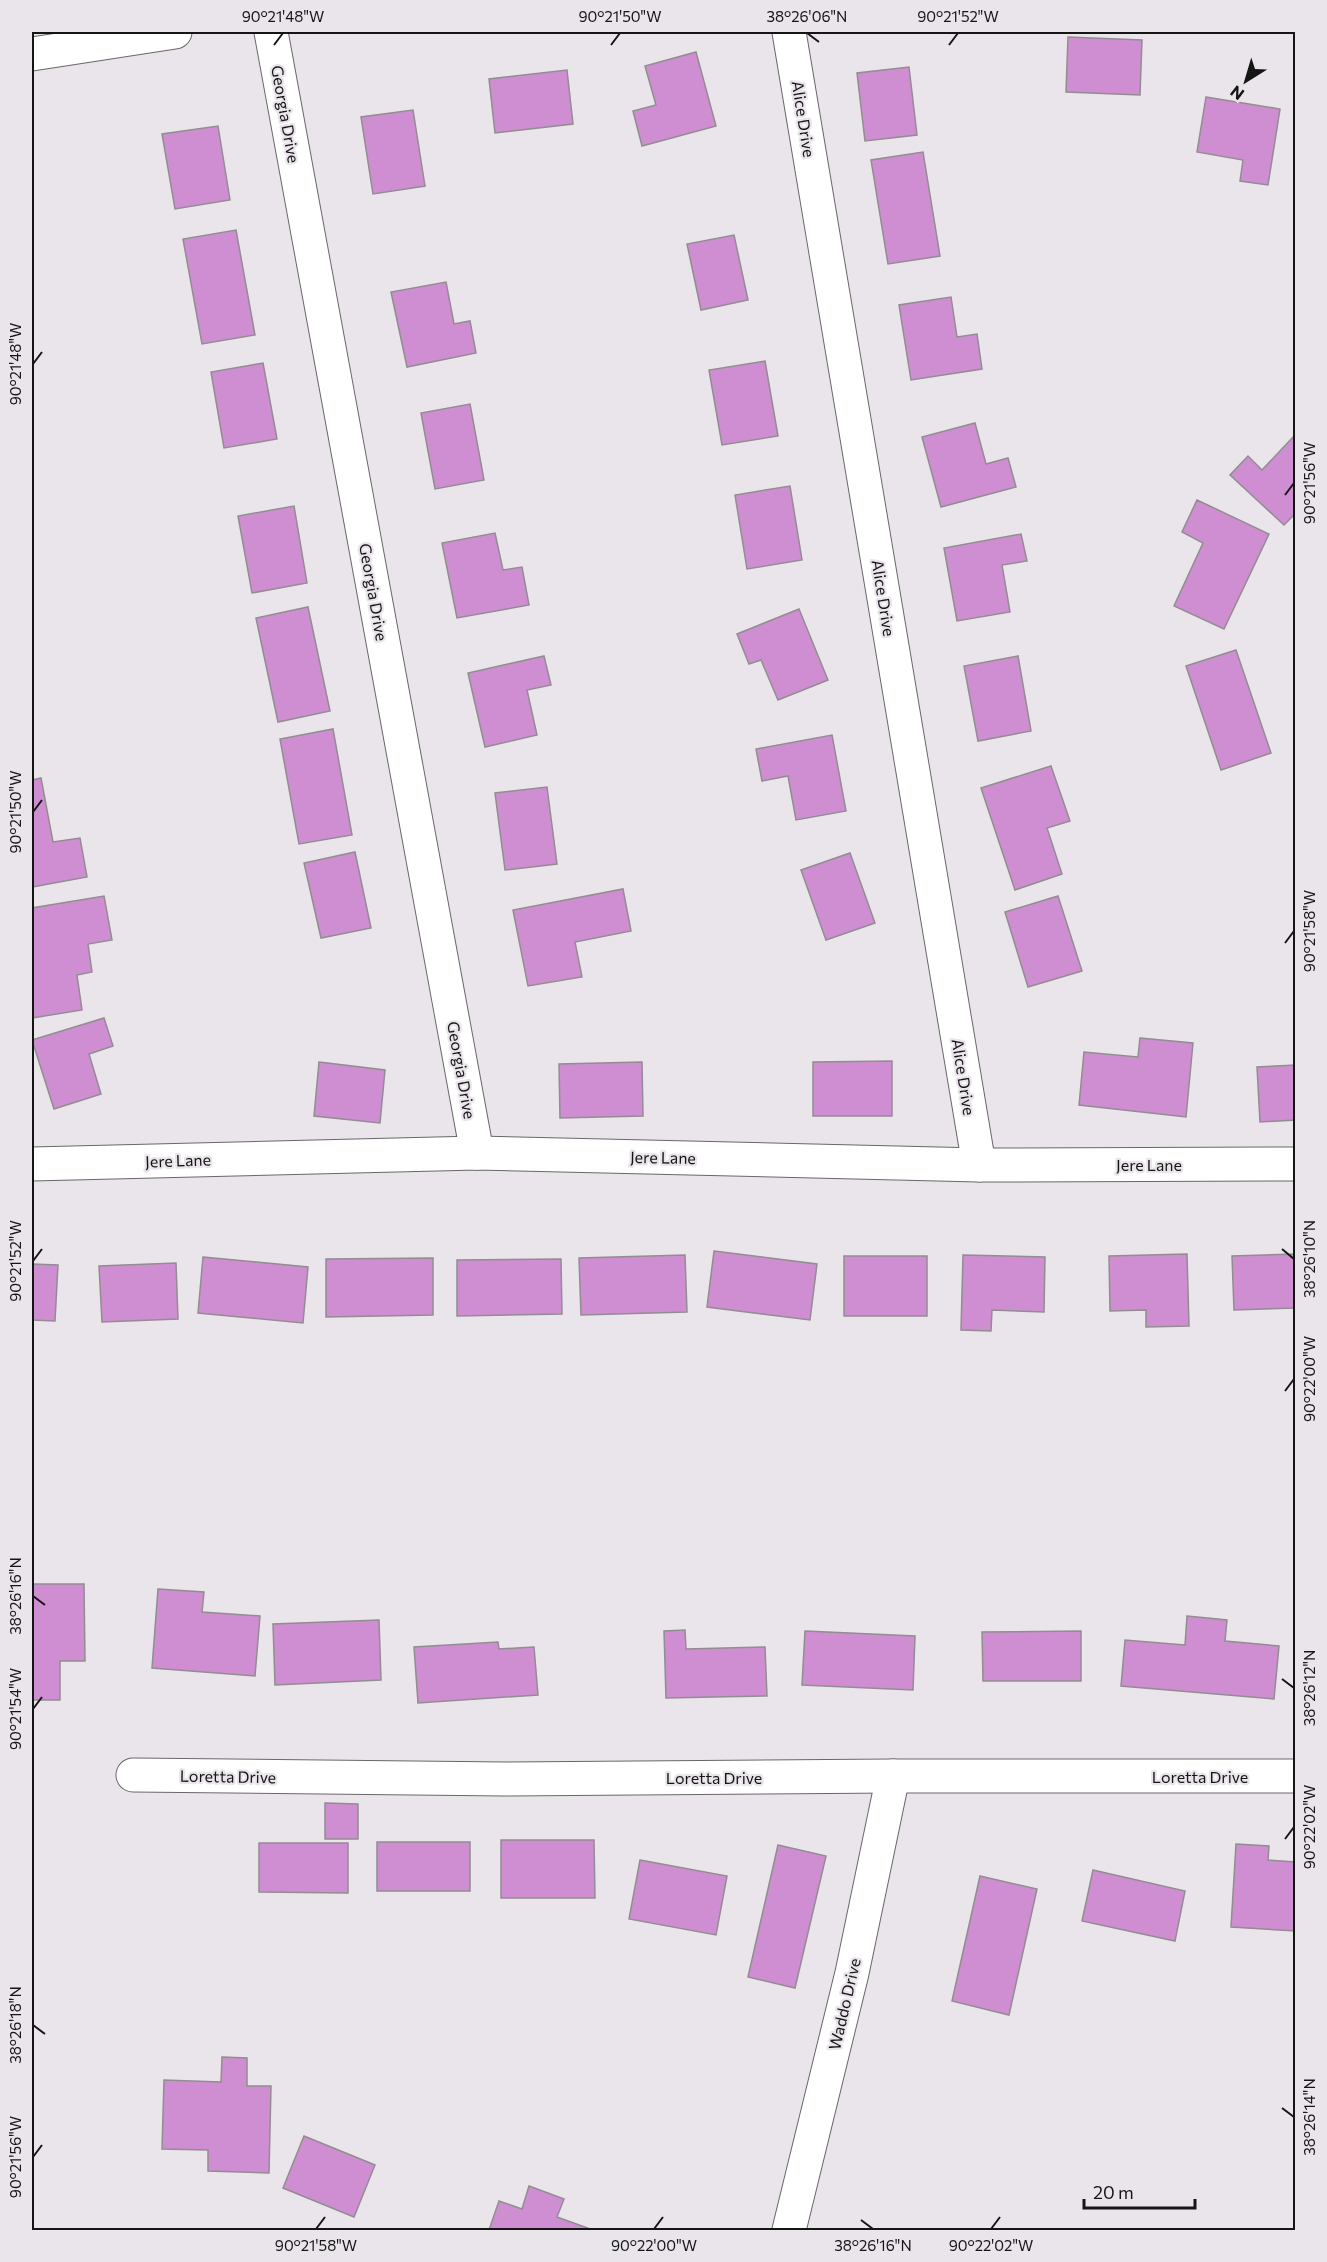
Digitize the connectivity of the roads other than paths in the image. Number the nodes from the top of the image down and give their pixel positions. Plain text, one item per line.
1 (175, 32) edge
2 (271, 32) edge
3 (789, 32) edge
4 (32, 54) edge
5 (477, 1153) junction
6 (32, 1164) edge
7 (1296, 1164) edge
8 (979, 1165) junction
9 (133, 1775) dead end
10 (893, 1776) junction
11 (1296, 1776) edge
12 (789, 2230) edge

1 - 4 street
2 - 5 street, Georgia Drive
3 - 8 street, Alice Drive
5 - 6 street, Jere Lane
5 - 8 street, Jere Lane
7 - 8 street, Jere Lane
9 - 10 street, Loretta Drive
10 - 11 street, Loretta Drive
10 - 12 street, Waddo Drive

